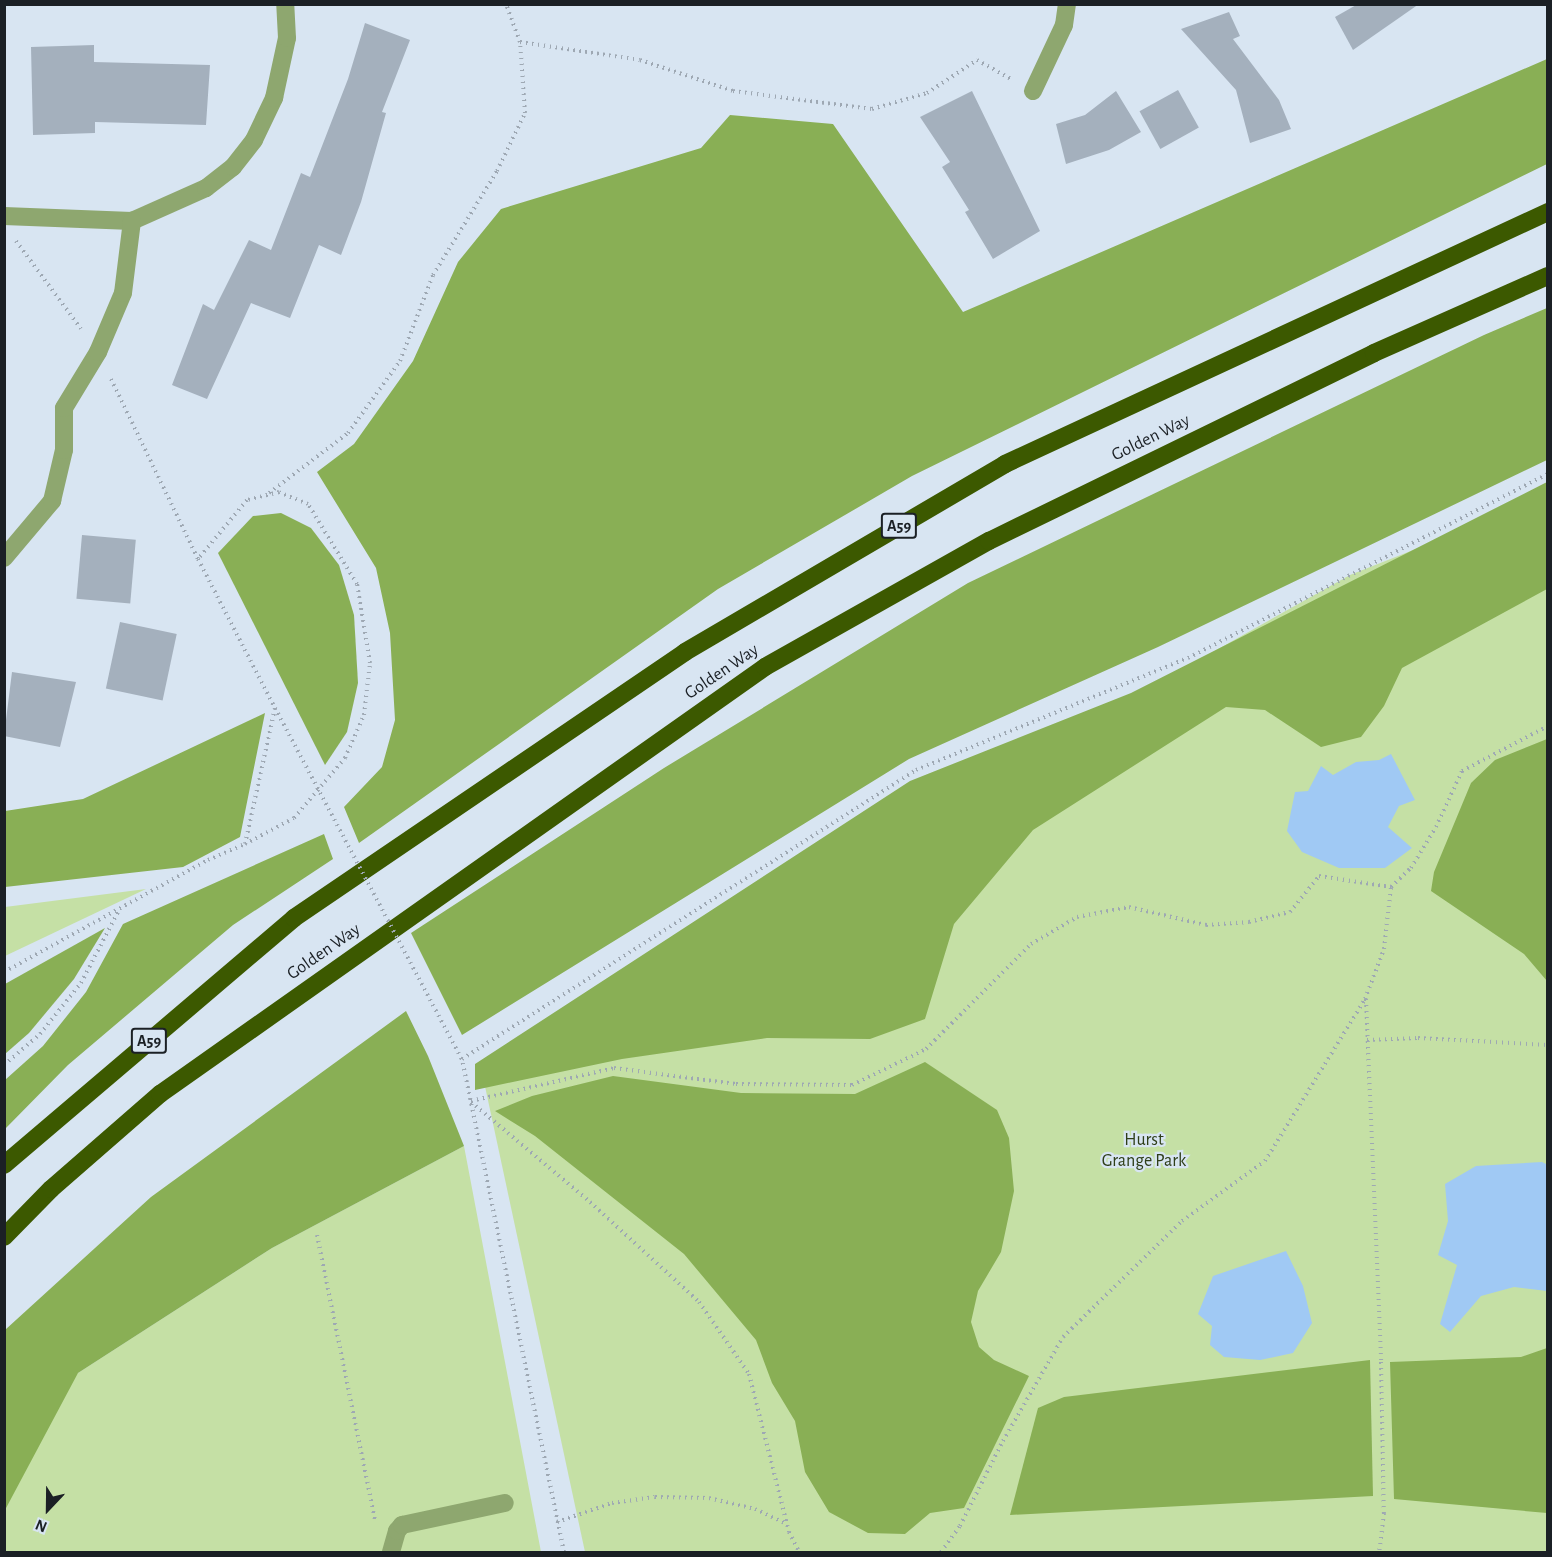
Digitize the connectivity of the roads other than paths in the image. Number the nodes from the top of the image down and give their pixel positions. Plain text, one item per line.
1 (285, 4) edge
2 (1067, 4) edge
3 (1033, 91) road end
4 (1548, 212) edge
5 (4, 216) edge
6 (132, 221) junction
7 (1548, 276) edge
8 (4, 558) edge
9 (4, 1165) edge
10 (4, 1237) edge
11 (505, 1503) dead end
12 (392, 1546) edge

1 - 6 street
2 - 3 street
4 - 9 highway, Golden Way / A59
5 - 6 street
6 - 8 street
7 - 10 highway, Golden Way
11 - 12 street

